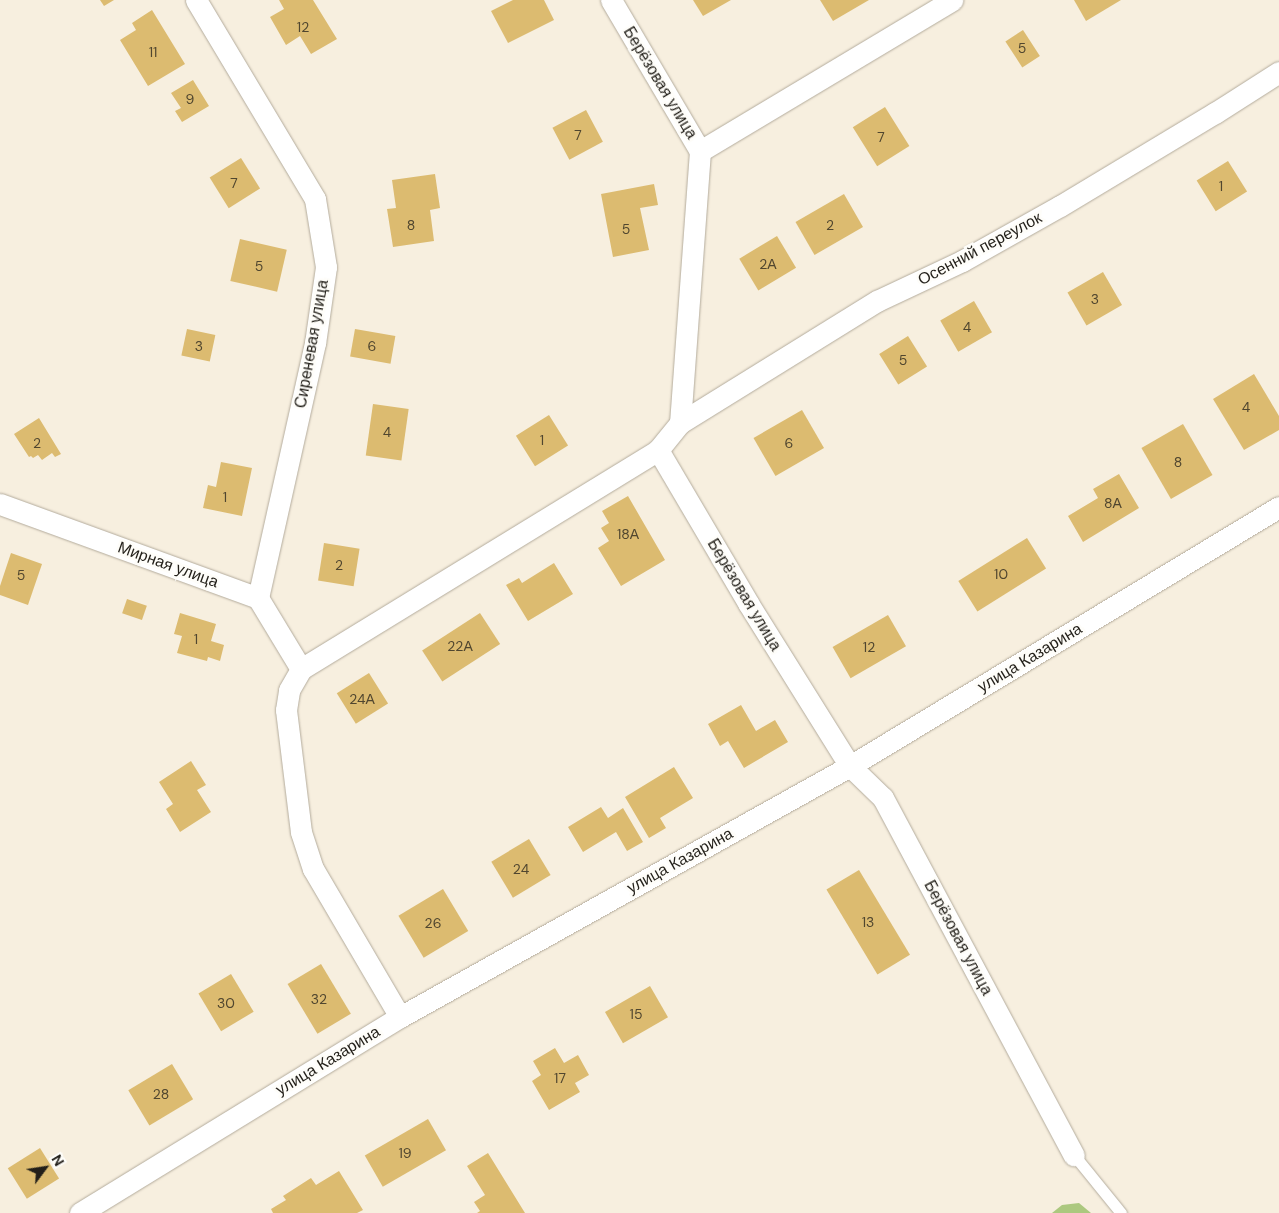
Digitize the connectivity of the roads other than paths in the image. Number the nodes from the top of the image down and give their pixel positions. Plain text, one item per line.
1 (196, 0) edge
2 (611, 0) edge
3 (952, 0) edge
4 (1279, 72) edge
5 (700, 152) junction
6 (680, 423) junction
7 (658, 450) junction
8 (0, 504) edge
9 (1279, 507) edge
10 (258, 598) junction
11 (301, 669) junction
12 (850, 766) junction
13 (400, 1017) junction
14 (1074, 1155) joint
15 (80, 1213) edge
16 (1122, 1213) edge

1 - 10 street, Сиреневая улица
2 - 5 street, Берёзовая улица
3 - 5 street
4 - 6 street, Осенний переулок
5 - 6 street, Берёзовая улица
6 - 7 street
7 - 11 street
7 - 12 street, Берёзовая улица
8 - 10 street, Мирная улица
9 - 12 street, улица Казарина
10 - 11 street
11 - 13 street
12 - 13 street, улица Казарина
12 - 14 street, Берёзовая улица
13 - 15 street, улица Казарина
14 - 16 lane

